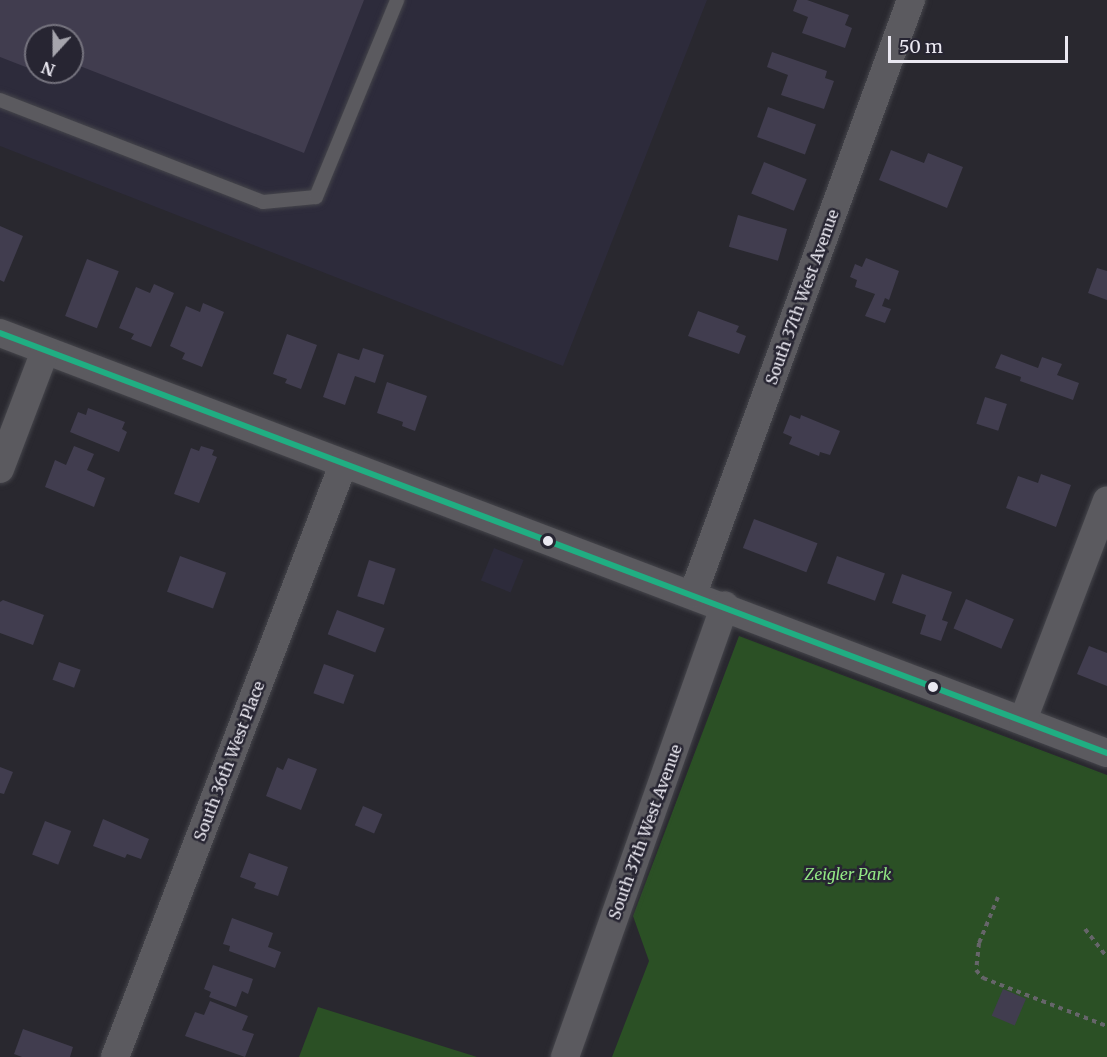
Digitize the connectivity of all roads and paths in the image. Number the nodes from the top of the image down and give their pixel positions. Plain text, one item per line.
1 (397, 0) edge
2 (911, 0) edge
3 (0, 100) edge
4 (0, 333) edge
5 (45, 351) junction
6 (343, 465) junction
7 (0, 469) edge
8 (1107, 500) edge
9 (693, 594) junction
10 (725, 606) junction
11 (1023, 720) junction
12 (1107, 753) edge
13 (998, 897) dead end
14 (1085, 929) dead end
15 (1107, 957) edge
16 (1107, 1026) edge
17 (115, 1057) edge
18 (565, 1057) edge

1 - 3 lane
2 - 9 street, South 37th West Avenue
4 - 5 street
5 - 6 street
5 - 7 street
6 - 9 street
6 - 17 street, South 36th West Place
8 - 11 street
9 - 10 street
10 - 11 street
10 - 18 street, South 37th West Avenue
11 - 12 street
13 - 16 path
14 - 15 path

